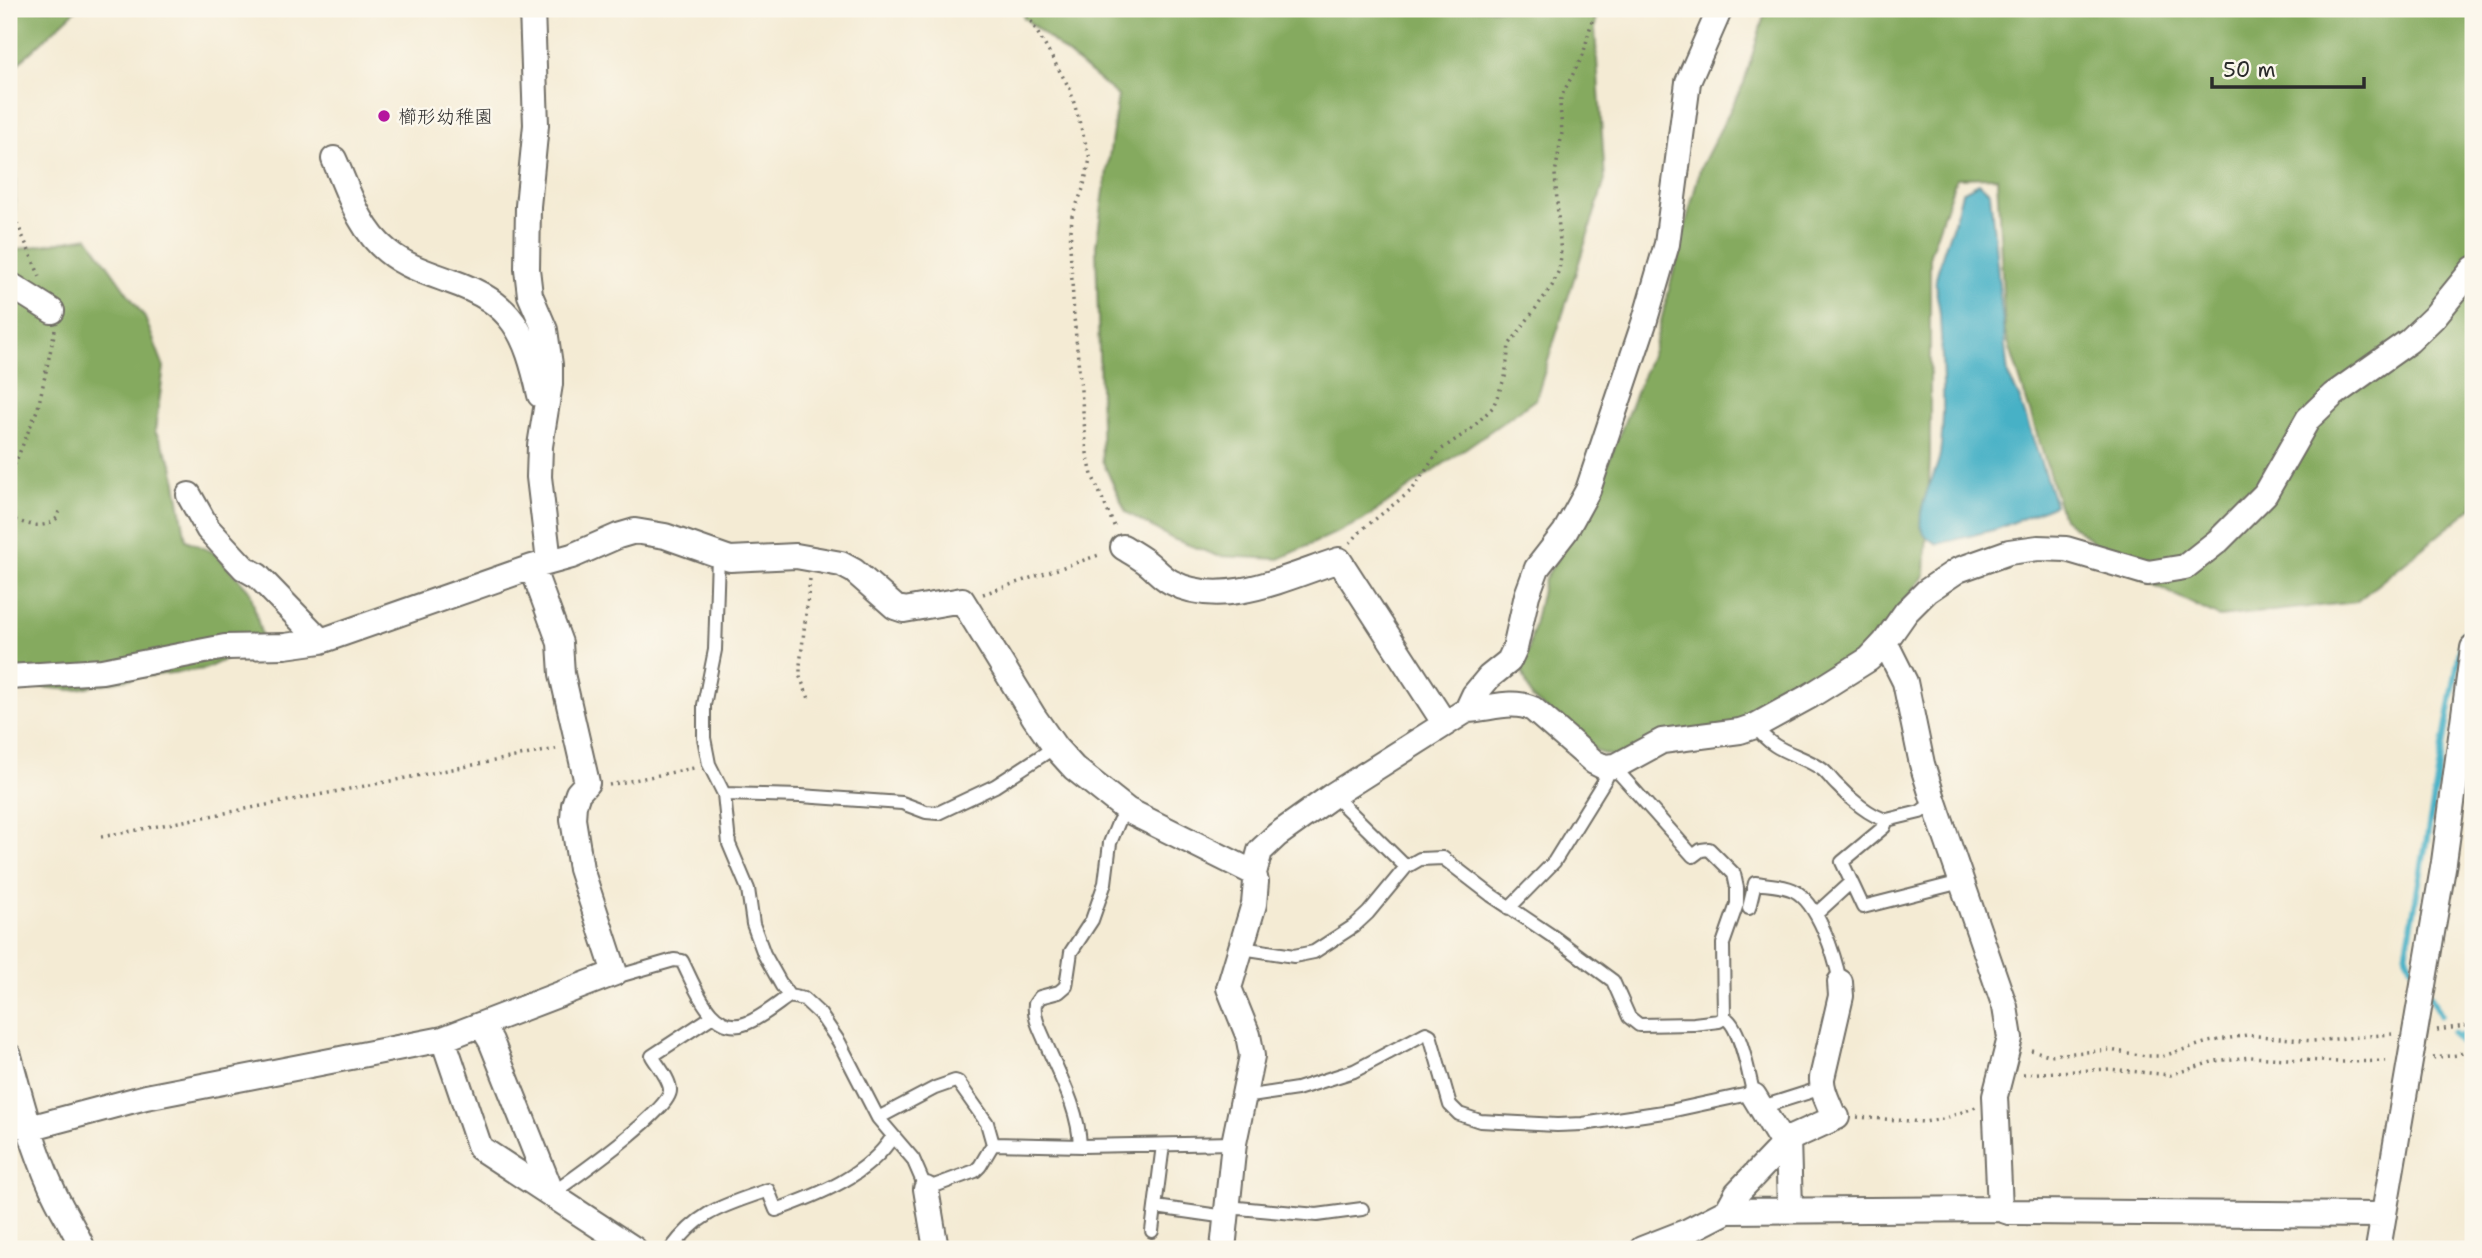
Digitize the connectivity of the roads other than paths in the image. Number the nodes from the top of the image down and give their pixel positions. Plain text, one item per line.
1 (532, 9) edge
2 (1720, 9) edge
3 (334, 159) dead end
4 (2473, 269) edge
5 (9, 284) edge
6 (52, 311) road end
7 (545, 413) junction
8 (189, 495) dead end
9 (1123, 547) road end
10 (718, 556) junction
11 (540, 565) junction
12 (321, 642) junction
13 (1885, 642) junction
14 (2473, 648) edge
15 (9, 677) edge
16 (1467, 709) junction
17 (1445, 724) junction
18 (1755, 726) junction
19 (1055, 747) junction
20 (1613, 766) junction
21 (724, 794) junction
22 (1333, 795) junction
23 (1934, 802) junction
24 (1126, 809) junction
25 (1887, 820) junction
26 (1406, 867) junction
27 (1254, 873) junction
28 (1961, 881) junction
29 (1852, 882) junction
30 (1509, 908) junction
31 (1749, 908) dead end
32 (1816, 914) junction
33 (1242, 948) junction
34 (615, 974) junction
35 (1840, 982) joint
36 (789, 996) junction
37 (713, 1016) junction
38 (1724, 1017) junction
39 (482, 1026) junction
40 (443, 1039) junction
41 (9, 1056) edge
42 (1822, 1087) junction
43 (1244, 1097) junction
44 (1758, 1101) junction
45 (878, 1118) junction
46 (19, 1127) edge
47 (893, 1136) junction
48 (1785, 1140) junction
49 (1234, 1143) junction
50 (993, 1144) junction
51 (1163, 1145) junction
52 (1080, 1146) junction
53 (926, 1189) junction
54 (553, 1196) junction
55 (1156, 1207) junction
56 (1362, 1209) dead end
57 (2000, 1209) junction
58 (1727, 1210) junction
59 (1790, 1210) junction
60 (1227, 1212) junction
61 (2384, 1215) junction
62 (1152, 1231) dead end
63 (1688, 1240) edge
64 (83, 1249) edge
65 (634, 1249) edge
66 (671, 1249) edge
67 (936, 1249) edge
68 (1223, 1249) edge
69 (1642, 1249) edge
70 (2378, 1249) edge

1 - 7 street
2 - 16 street
3 - 7 street
4 - 13 street
5 - 6 street
7 - 11 street
8 - 12 street
9 - 17 street
10 - 11 street
10 - 19 street
10 - 21 lane
11 - 12 street
11 - 34 street
12 - 15 street
13 - 18 street
13 - 23 street
14 - 61 street
16 - 17 street
16 - 20 street
17 - 22 street
18 - 20 street
18 - 25 lane
19 - 21 lane
19 - 24 street
20 - 30 lane
20 - 38 lane
21 - 36 lane
22 - 26 lane
22 - 27 street
23 - 25 lane
23 - 28 street
24 - 27 street
24 - 52 lane
25 - 29 lane
26 - 30 lane
26 - 33 lane
27 - 33 street
28 - 29 lane
28 - 57 street
29 - 32 lane
30 - 38 lane
31 - 32 lane
32 - 35 lane
33 - 43 street
34 - 37 lane
34 - 39 street
35 - 42 street
36 - 37 lane
36 - 45 lane
37 - 54 lane
38 - 44 lane
39 - 40 street
39 - 54 street
40 - 46 street
40 - 54 street
41 - 46 street
42 - 44 lane
42 - 48 street
43 - 44 lane
43 - 49 street
44 - 48 street
45 - 47 lane
45 - 50 lane
46 - 64 street
47 - 53 lane
47 - 66 lane
48 - 58 street
48 - 59 street
49 - 51 lane
49 - 60 street
50 - 52 lane
50 - 53 lane
51 - 52 lane
51 - 55 lane
53 - 67 street
54 - 65 street
55 - 60 lane
55 - 62 lane
56 - 60 lane
57 - 59 street
57 - 61 street
58 - 59 street
58 - 63 street
60 - 68 street
61 - 70 street
63 - 69 street

